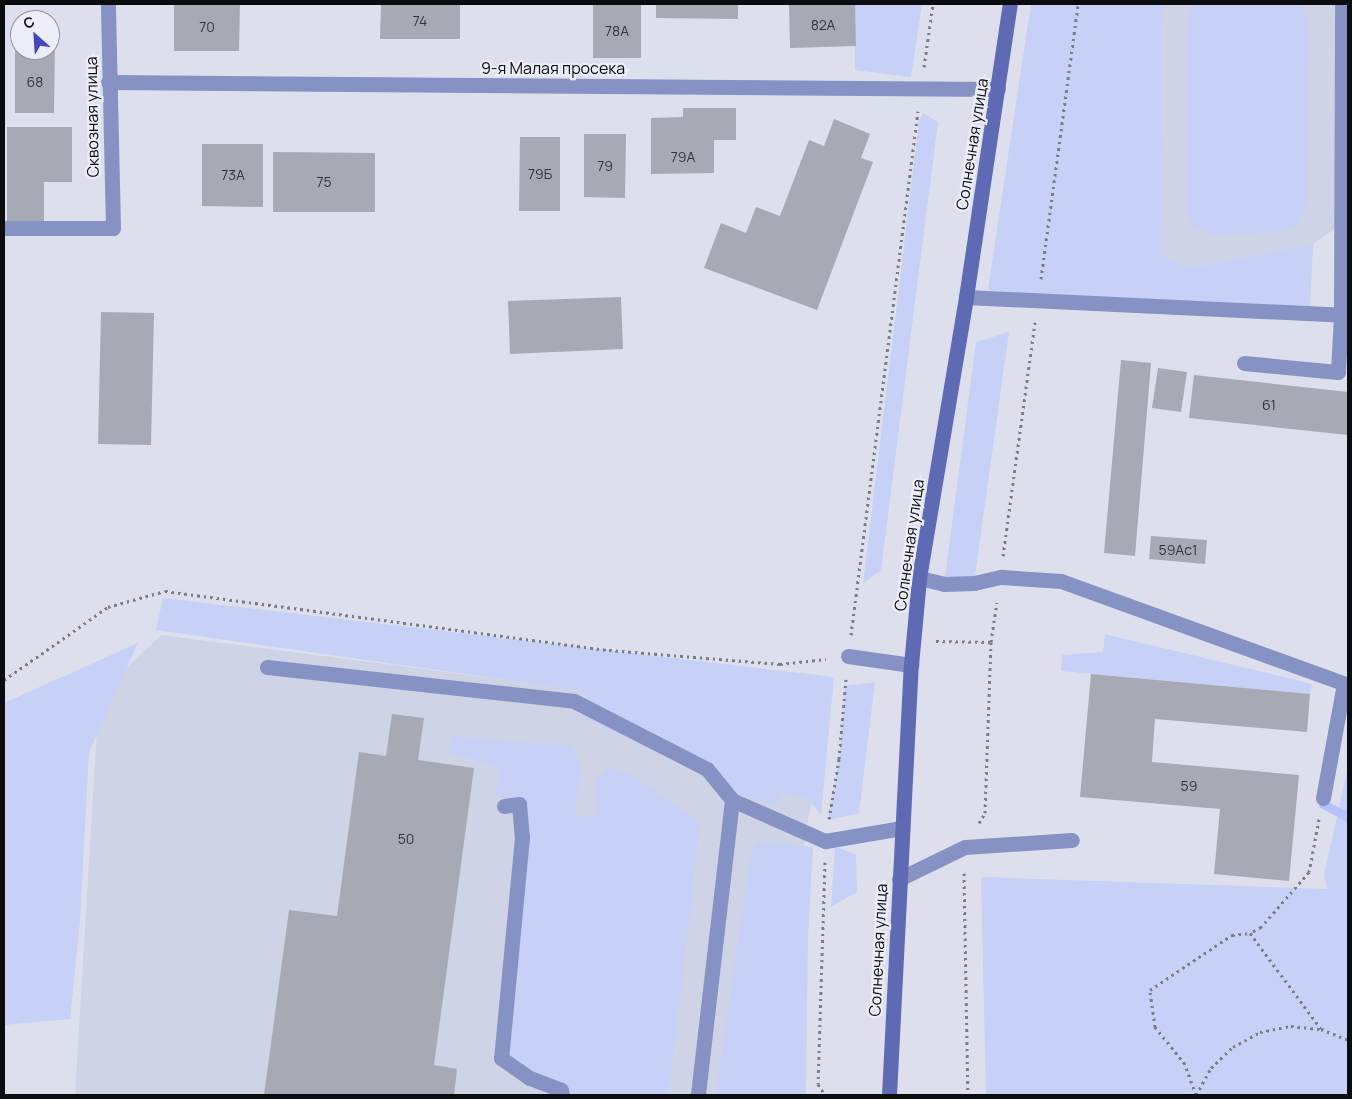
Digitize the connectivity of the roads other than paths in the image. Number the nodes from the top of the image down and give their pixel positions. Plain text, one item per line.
1 (108, 4) edge
2 (1010, 4) edge
3 (1342, 4) edge
4 (108, 82) junction
5 (998, 89) junction
6 (4, 228) edge
7 (966, 297) junction
8 (1345, 315) edge
9 (1244, 363) dead end
10 (919, 578) junction
11 (848, 656) road end
12 (911, 665) junction
13 (267, 667) dead end
14 (1346, 685) edge
15 (1323, 798) road end
16 (732, 800) junction
17 (504, 806) dead end
18 (902, 828) junction
19 (1072, 840) dead end
20 (899, 879) junction
21 (562, 1095) edge
22 (698, 1095) edge
23 (889, 1095) edge

1 - 4 street, Сквозная улица
2 - 5 main road, Солнечная улица
3 - 8 street
4 - 5 street, 9-я Малая просека
4 - 6 street, Сквозная улица
5 - 7 main road, Солнечная улица
7 - 8 street
7 - 10 main road, Солнечная улица
8 - 9 street
10 - 12 main road, Солнечная улица
10 - 14 street
11 - 12 street
12 - 18 main road, Солнечная улица
13 - 16 street
14 - 15 street
16 - 18 street
16 - 22 street
17 - 21 street
18 - 20 main road, Солнечная улица
19 - 20 street
20 - 23 main road, Солнечная улица

